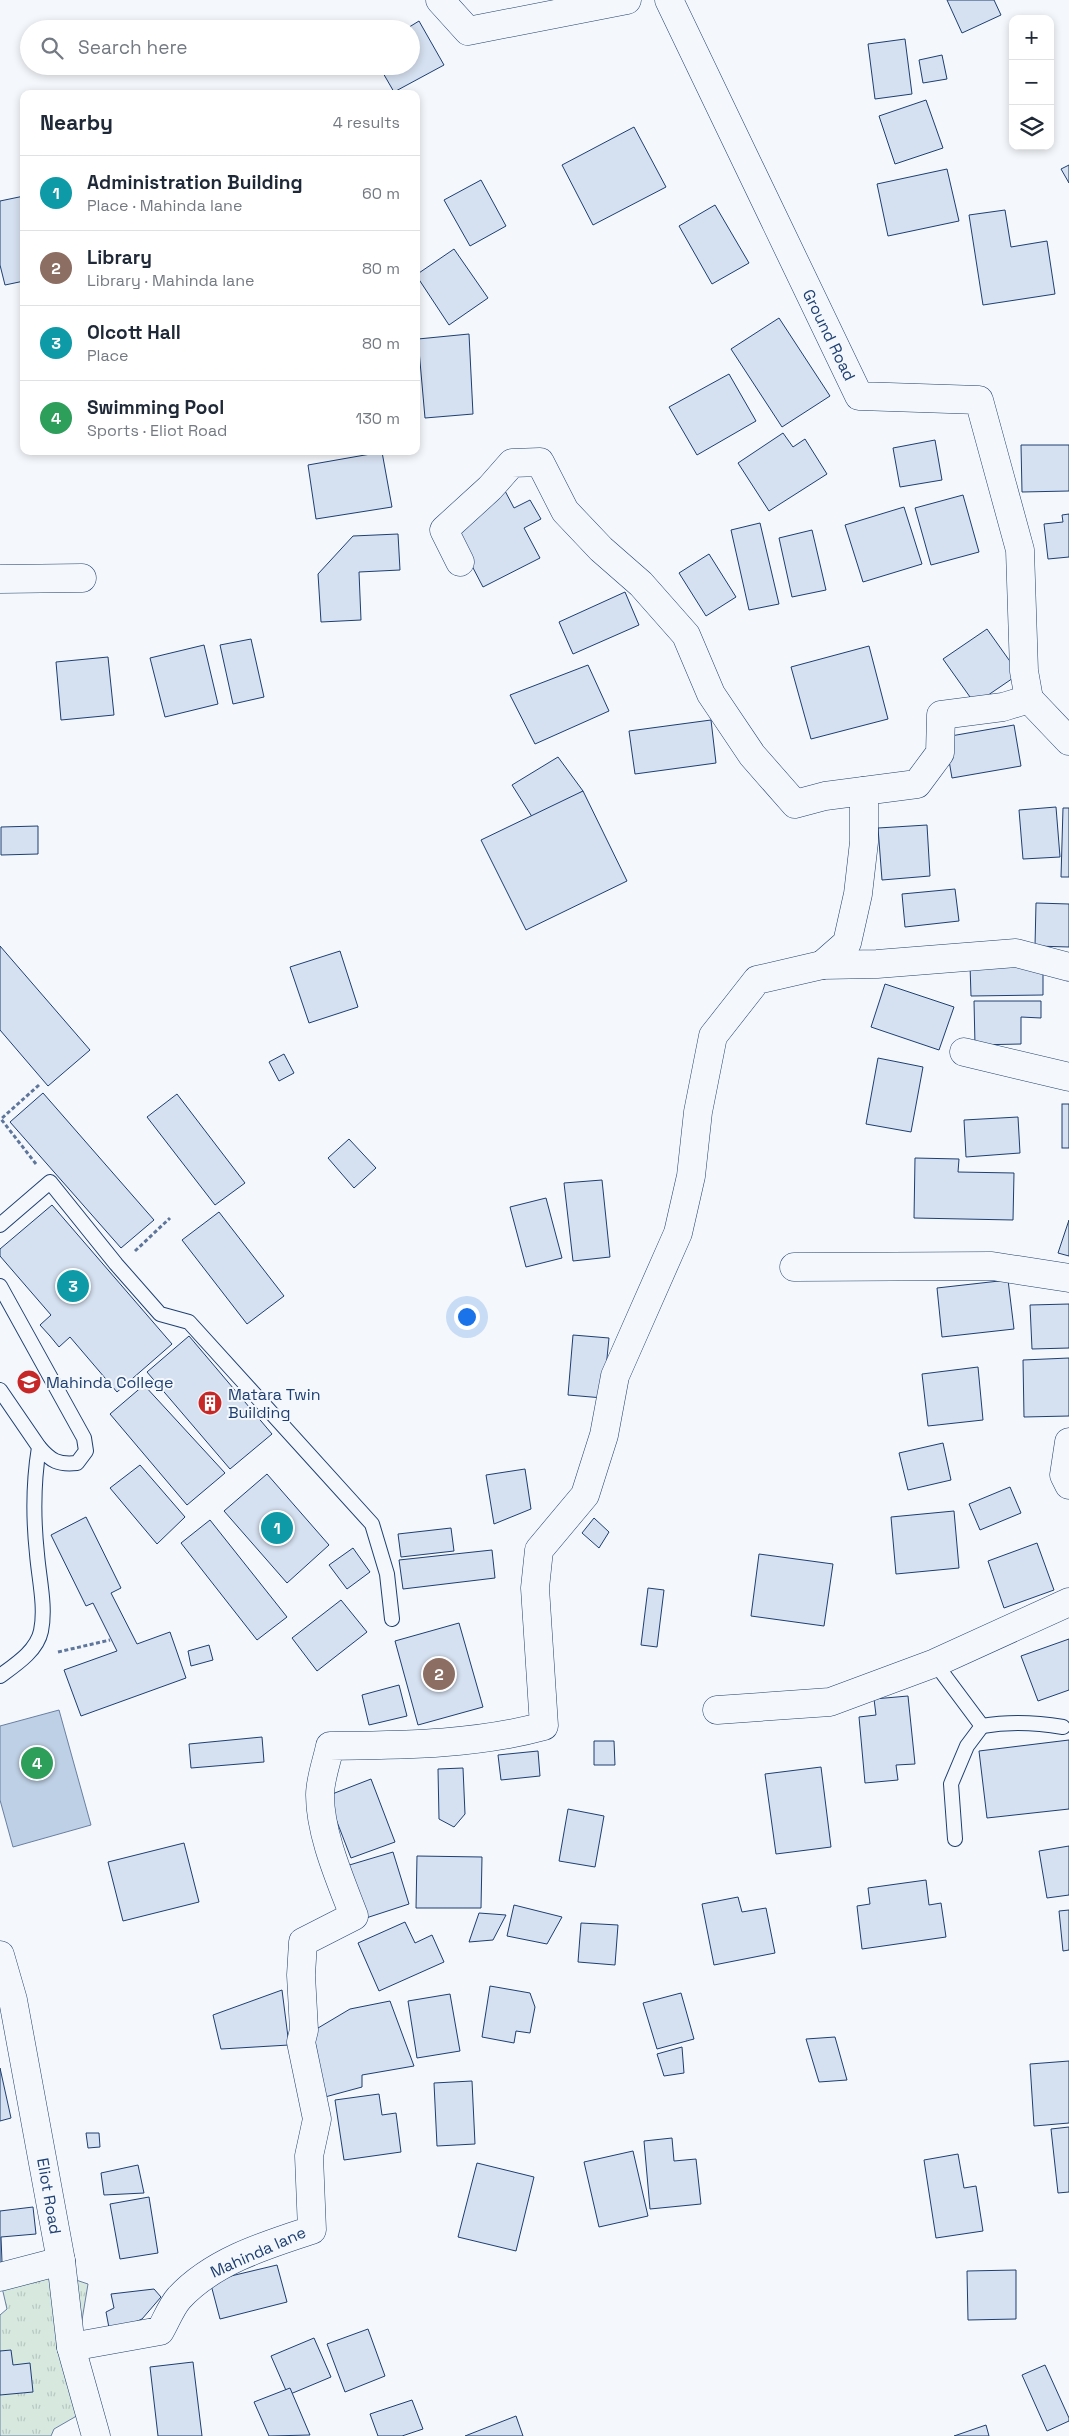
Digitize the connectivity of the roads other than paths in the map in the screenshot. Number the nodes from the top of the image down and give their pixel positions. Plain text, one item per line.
1 (440, 0) edge
2 (626, 0) edge
3 (668, 0) edge
4 (460, 562) dead end
5 (82, 578) dead end
6 (0, 579) edge
7 (1029, 699) junction
8 (1069, 740) edge
9 (864, 791) junction
10 (822, 965) junction
11 (1069, 967) edge
12 (964, 1052) dead end
13 (1069, 1077) edge
14 (0, 1224) edge
15 (794, 1267) dead end
16 (1069, 1278) edge
17 (0, 1286) edge
18 (0, 1390) edge
19 (1069, 1442) edge
20 (39, 1447) junction
21 (1069, 1485) edge
22 (1069, 1602) edge
23 (392, 1619) dead end
24 (935, 1664) junction
25 (0, 1676) edge
26 (717, 1710) dead end
27 (982, 1726) junction
28 (1063, 1727) dead end
29 (955, 1839) dead end
30 (0, 1955) edge
31 (61, 2261) junction
32 (0, 2276) edge
33 (71, 2347) junction
34 (96, 2436) edge

1 - 2 street
3 - 7 street, Ground Road
4 - 9 street
5 - 6 street
7 - 8 street
7 - 9 street
9 - 10 street
10 - 11 street
10 - 33 street, Mahinda lane
12 - 13 street
14 - 23 lane
15 - 16 street
17 - 20 lane
18 - 20 lane
19 - 21 street
20 - 25 lane
22 - 24 street
24 - 26 street
24 - 27 lane
27 - 28 lane
27 - 29 lane
30 - 31 street, Eliot Road
31 - 32 street
31 - 33 street, Eliot Road
33 - 34 street, Eliot Road

